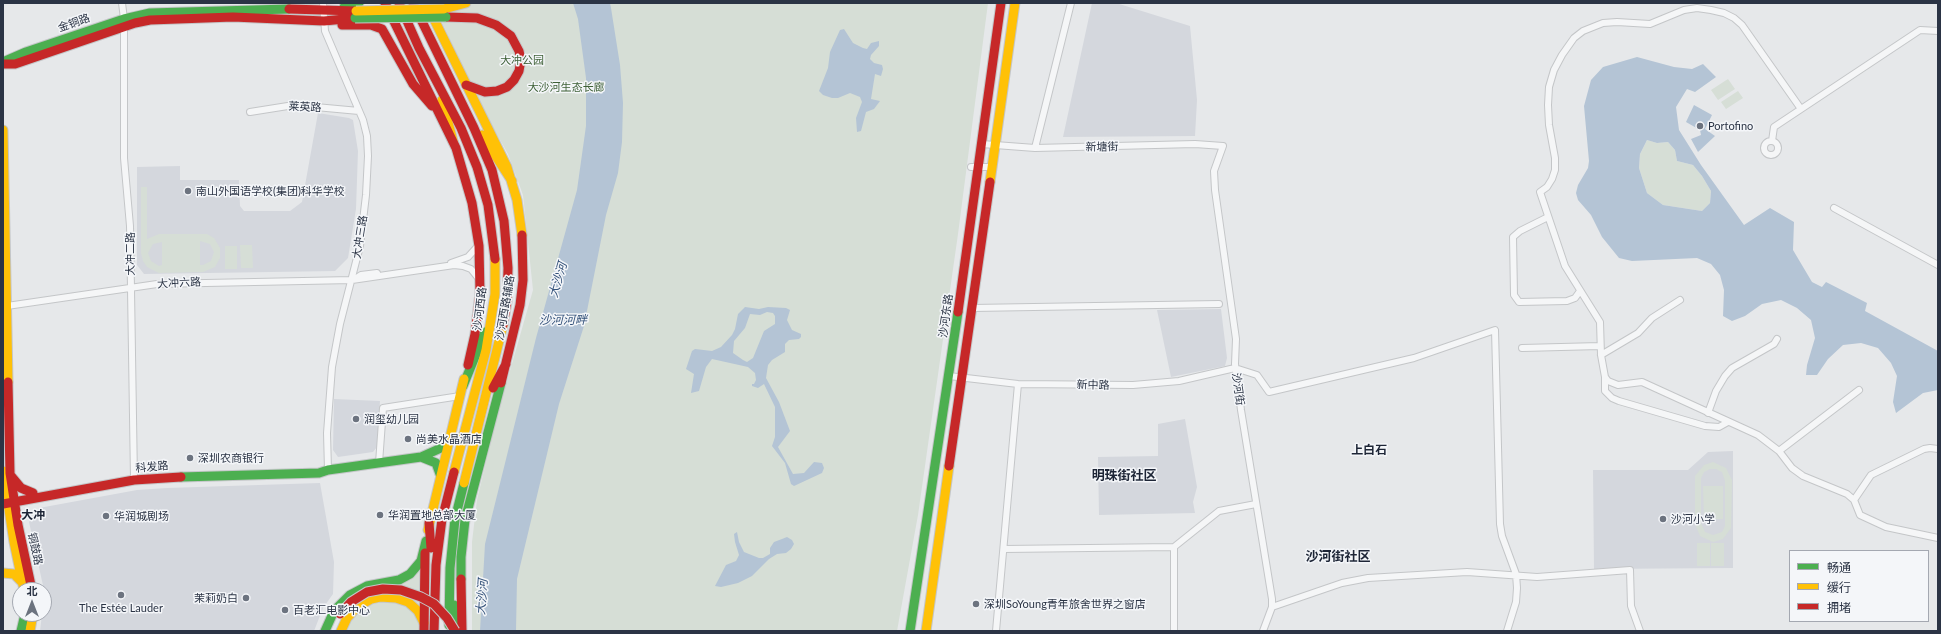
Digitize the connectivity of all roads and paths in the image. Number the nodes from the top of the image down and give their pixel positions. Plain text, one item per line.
1 (122, 3) edge
2 (385, 3) edge
3 (399, 3) edge
4 (413, 3) edge
5 (426, 3) edge
6 (466, 3) edge
7 (1001, 3) edge
8 (1015, 3) edge
9 (1071, 3) edge
10 (323, 6) edge
11 (357, 11) edge
12 (445, 13) junction
13 (324, 21) junction
14 (124, 23) junction
15 (1938, 31) edge
16 (3, 63) edge
17 (436, 81) junction
18 (466, 85) junction
19 (1801, 108) junction
20 (359, 111) junction
21 (250, 112) dead end
22 (437, 112) junction
23 (466, 112) junction
24 (3, 130) edge
25 (453, 141) junction
26 (1772, 141) dead end
27 (982, 144) junction
28 (995, 146) junction
29 (1223, 146) joint
30 (1035, 148) junction
31 (975, 167) junction
32 (992, 167) junction
33 (512, 180) junction
34 (1834, 208) dead end
35 (1548, 217) junction
36 (479, 243) junction
37 (1938, 265) edge
38 (352, 280) junction
39 (481, 284) junction
40 (130, 287) junction
41 (1580, 291) junction
42 (1680, 300) dead end
43 (1219, 304) dead end
44 (7, 306) junction
45 (493, 308) junction
46 (972, 308) junction
47 (1777, 339) dead end
48 (1600, 346) junction
49 (1522, 348) dead end
50 (1601, 355) junction
51 (506, 364) junction
52 (1235, 368) junction
53 (949, 376) junction
54 (1605, 376) junction
55 (962, 378) junction
56 (1018, 384) junction
57 (463, 386) junction
58 (1859, 390) dead end
59 (460, 396) junction
60 (486, 400) junction
61 (3, 410) edge
62 (1708, 413) junction
63 (1728, 422) junction
64 (3, 428) edge
65 (449, 440) junction
66 (1938, 449) edge
67 (1779, 451) junction
68 (421, 456) junction
69 (379, 463) junction
70 (328, 470) junction
71 (5, 474) edge
72 (440, 476) junction
73 (134, 478) junction
74 (35, 495) junction
75 (8, 500) edge
76 (1854, 500) junction
77 (1256, 504) junction
78 (3, 514) edge
79 (429, 523) junction
80 (15, 525) junction
81 (1938, 538) edge
82 (426, 541) junction
83 (1174, 547) junction
84 (1004, 549) junction
85 (16, 553) junction
86 (450, 568) junction
87 (3, 572) edge
88 (1516, 576) junction
89 (20, 582) edge
90 (22, 582) edge
91 (30, 582) edge
92 (434, 596) junction
93 (1272, 607) junction
94 (424, 627) edge
95 (325, 631) edge
96 (332, 631) edge
97 (341, 631) edge
98 (434, 631) edge
99 (449, 631) edge
100 (456, 631) edge
101 (462, 631) edge
102 (910, 631) edge
103 (926, 631) edge
104 (996, 631) edge
105 (1174, 631) edge
106 (1263, 631) edge
107 (1506, 631) edge
108 (1640, 631) edge

1 - 14 street, 大冲二路
2 - 22 main road
3 - 17 main road, 沙河西路
4 - 23 main road
5 - 18 main road, 沙河西路辅路
6 - 12 main road
7 - 27 main road, 沙河东路
8 - 28 main road
9 - 30 street
10 - 11 main road, 金铜路
10 - 13 street, 大冲三路
10 - 14 main road, 金铜路
11 - 12 main road, bridge
11 - 13 main road
12 - 18 main road
13 - 14 main road, 金铜路
13 - 20 street, 大冲三路
13 - 22 main road
14 - 16 main road, 金铜路
14 - 40 street, 大冲二路
15 - 19 street
17 - 25 main road
17 - 45 main road, 沙河西路
18 - 33 main road, 沙河西路辅路
19 - 26 street
19 - 35 street
20 - 21 street, 莱英路
20 - 38 street, 大冲三路
22 - 25 main road
23 - 33 main road
23 - 60 main road
24 - 44 main road, 铜鼓路
25 - 36 main road
27 - 28 street, 新塘街
27 - 31 main road, 沙河东路
28 - 30 street, 新塘街
28 - 32 main road
29 - 30 street, 新塘街
29 - 52 street, 沙河街
31 - 32 street
31 - 53 main road, 沙河东路
32 - 46 main road
33 - 51 main road, 沙河西路辅路
34 - 37 street
35 - 41 street
35 - 41 street
36 - 38 street, 大冲六路
36 - 39 main road
38 - 39 street, 大冲六路
38 - 40 street, 大冲六路
38 - 70 street, 大冲三路
39 - 57 main road
40 - 44 street, 大冲六路
40 - 73 street, 大冲二路
41 - 48 street
42 - 50 street
43 - 46 street
44 - 71 main road, 铜鼓路
45 - 57 main road
45 - 92 main road, 沙河西路
46 - 55 main road
47 - 62 street
48 - 49 street
48 - 50 street
50 - 54 street
51 - 60 main road
51 - 101 main road, 沙河西路辅路
52 - 56 street, 新中路
52 - 77 street, 沙河街
52 - 88 street
53 - 55 street, 新中路
53 - 102 main road, 沙河东路
54 - 62 street
54 - 63 street
55 - 56 street, 新中路
55 - 103 main road
56 - 84 street
57 - 59 main road
58 - 67 street
59 - 65 main road
59 - 69 street
60 - 86 main road
61 - 64 main road
62 - 63 street
63 - 67 street
65 - 68 main road, 科发路
65 - 72 main road
66 - 76 street
67 - 76 street
68 - 69 main road, 科发路
68 - 72 main road
69 - 70 main road, 科发路
70 - 73 main road, 科发路
71 - 74 main road
71 - 75 main road, 铜鼓路
72 - 79 main road
73 - 74 main road, 科发路
74 - 75 main road, 科发路
74 - 80 main road
75 - 80 main road, 铜鼓路
76 - 81 street
77 - 83 street
77 - 93 street, 沙河街
78 - 80 main road
79 - 82 main road
79 - 92 main road
80 - 85 main road, 铜鼓路
80 - 91 main road, 铜鼓路
82 - 94 main road
82 - 95 main road
83 - 84 street
83 - 105 street
84 - 104 street
85 - 87 main road
85 - 90 main road, 铜鼓路
86 - 99 main road
86 - 100 main road
87 - 89 main road
88 - 93 street
88 - 107 street
88 - 108 street
92 - 98 main road, 沙河西路
93 - 106 street, 沙河街
94 - 97 main road
96 - 100 main road, bridge

